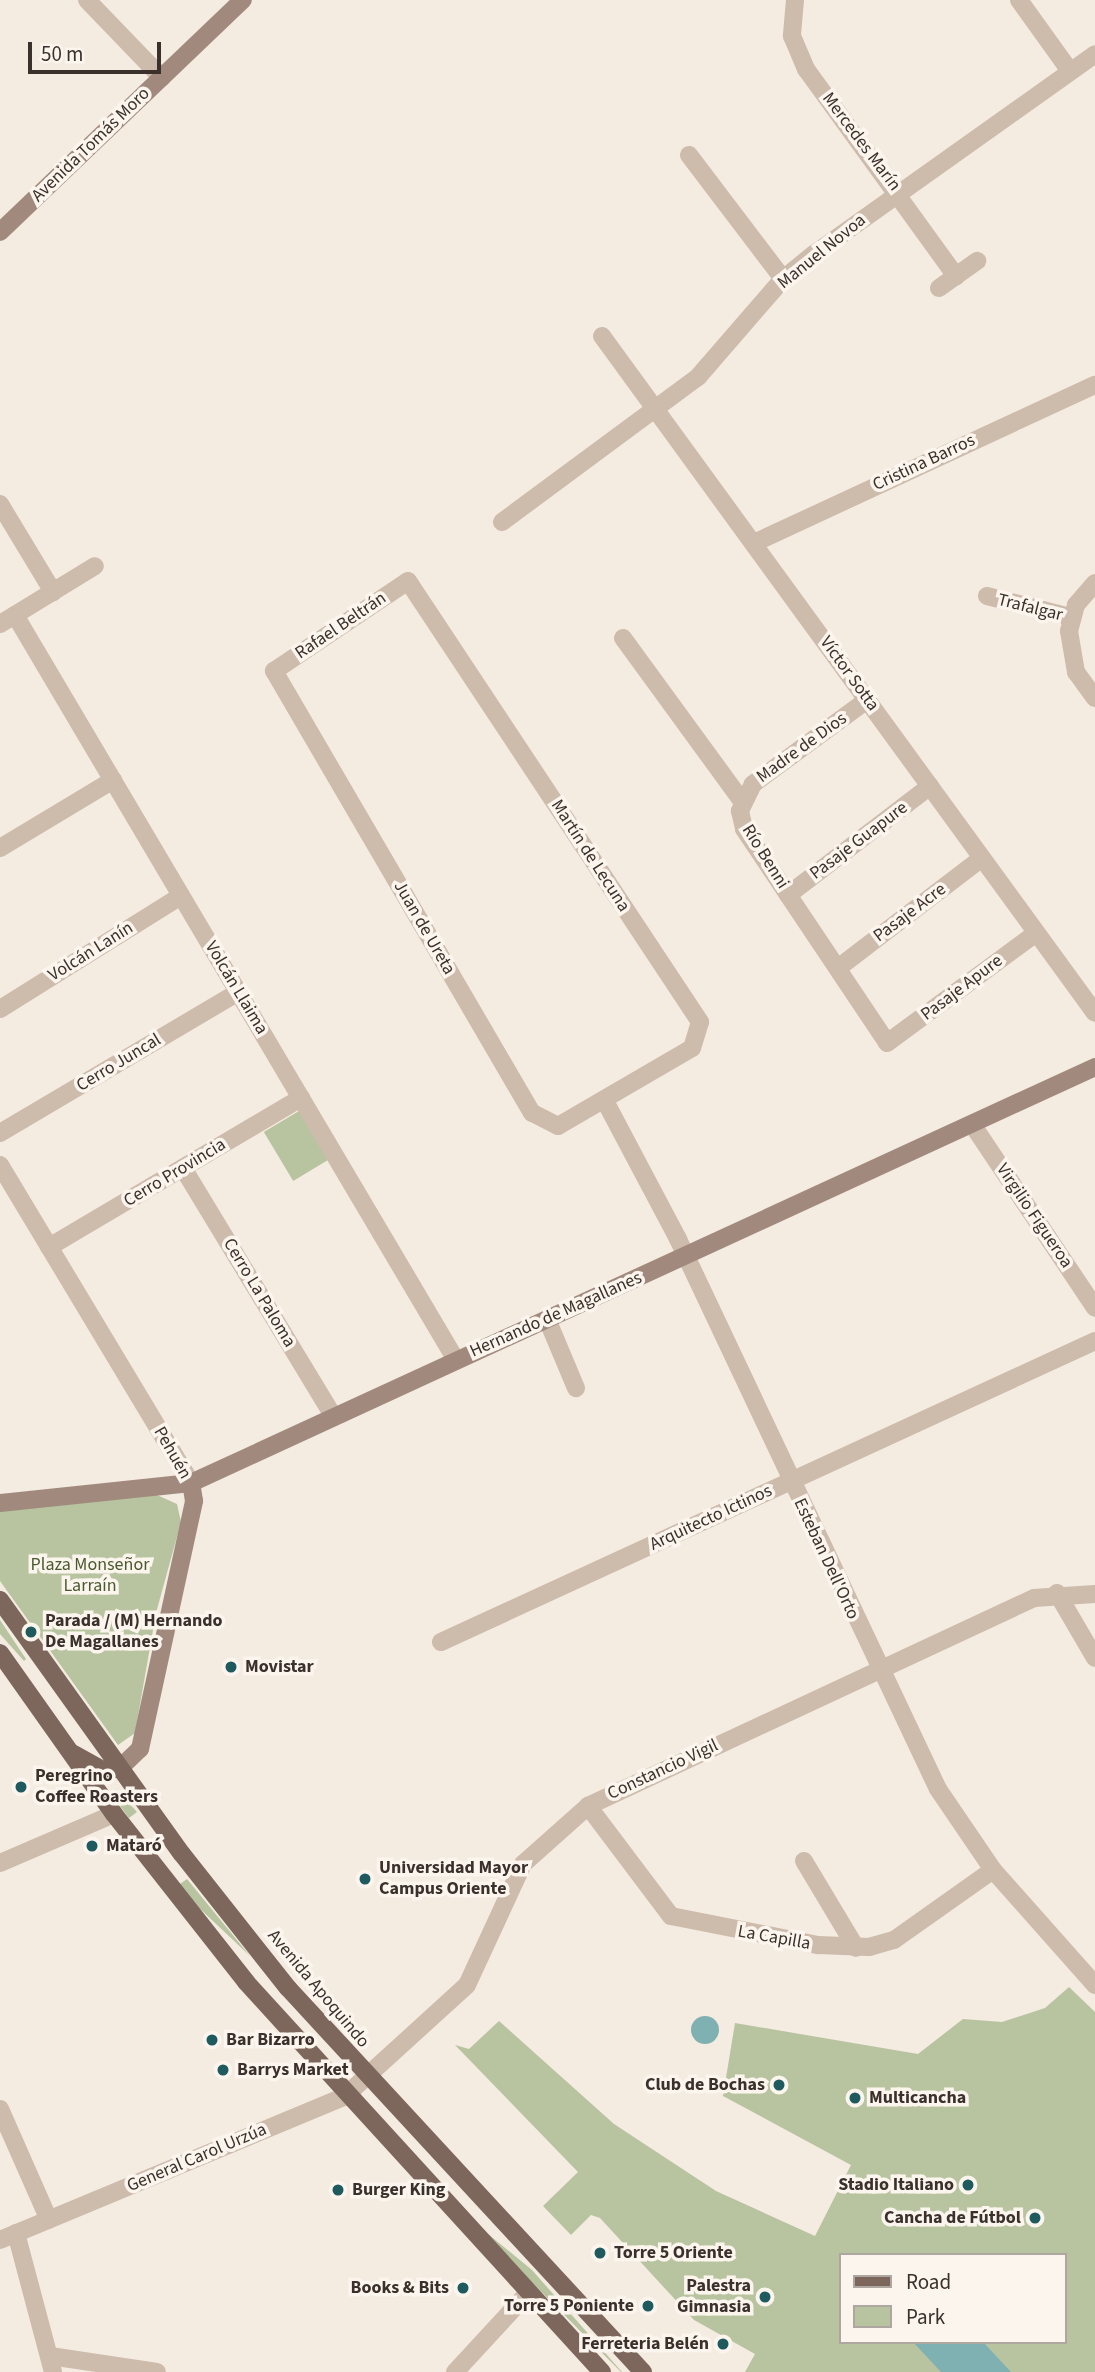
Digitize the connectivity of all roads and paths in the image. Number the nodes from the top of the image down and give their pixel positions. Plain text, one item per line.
1 (87, 0) edge
2 (243, 0) edge
3 (795, 0) edge
4 (1019, 0) edge
5 (1095, 54) edge
6 (1070, 71) junction
7 (162, 78) junction
8 (689, 155) dead end
9 (899, 193) junction
10 (0, 232) edge
11 (977, 261) dead end
12 (956, 276) junction
13 (783, 279) junction
14 (939, 288) dead end
15 (602, 336) dead end
16 (1095, 385) edge
17 (656, 410) junction
18 (0, 504) edge
19 (502, 522) dead end
20 (754, 543) junction
21 (94, 566) dead end
22 (408, 581) joint
23 (1095, 583) edge
24 (53, 592) junction
25 (987, 596) dead end
26 (1070, 617) junction
27 (7, 619) edge
28 (623, 638) dead end
29 (275, 671) joint
30 (1095, 698) edge
31 (867, 700) junction
32 (113, 780) junction
33 (930, 786) junction
34 (742, 801) junction
35 (0, 848) edge
36 (982, 858) junction
37 (788, 895) junction
38 (181, 896) junction
39 (1036, 933) junction
40 (838, 968) junction
41 (238, 992) junction
42 (0, 1009) edge
43 (1095, 1013) edge
44 (887, 1044) joint
45 (1095, 1067) edge
46 (301, 1098) junction
47 (605, 1101) junction
48 (972, 1124) junction
49 (0, 1133) edge
50 (0, 1165) edge
51 (183, 1168) junction
52 (49, 1247) junction
53 (686, 1256) junction
54 (1095, 1308) edge
55 (547, 1319) junction
56 (1095, 1341) edge
57 (456, 1360) junction
58 (576, 1388) dead end
59 (334, 1417) junction
60 (789, 1481) junction
61 (191, 1483) junction
62 (0, 1503) edge
63 (1057, 1592) junction
64 (1095, 1594) edge
65 (0, 1600) edge
66 (440, 1642) dead end
67 (0, 1653) edge
68 (1095, 1658) edge
69 (878, 1671) junction
70 (68, 1750) junction
71 (119, 1769) junction
72 (588, 1806) junction
73 (114, 1814) junction
74 (803, 1861) dead end
75 (0, 1863) edge
76 (993, 1870) junction
77 (856, 1948) junction
78 (1095, 1985) edge
79 (366, 2080) junction
80 (344, 2097) junction
81 (0, 2109) edge
82 (49, 2220) junction
83 (8, 2237) edge
84 (527, 2294) junction
85 (52, 2364) edge
86 (157, 2372) edge
87 (455, 2372) edge
88 (602, 2372) edge
89 (643, 2372) edge

1 - 7 street
2 - 7 main road, Avenida Tomás Moro
3 - 9 street, Mercedes Marín
4 - 6 street
5 - 6 street, Manuel Novoa
6 - 9 street, Manuel Novoa
7 - 10 main road, Avenida Tomás Moro
8 - 13 street
9 - 12 street, Mercedes Marín
9 - 13 street, Manuel Novoa
11 - 12 street
12 - 14 street
13 - 17 street, Manuel Novoa
15 - 17 street, Víctor Sotta
16 - 20 street, Cristina Barros
17 - 19 street, Manuel Novoa
17 - 20 street, Víctor Sotta
18 - 24 street
20 - 31 street, Víctor Sotta
21 - 24 street
22 - 29 street, Rafael Beltrán
22 - 47 street, Martín de Lecuna
23 - 26 street
24 - 27 street
25 - 26 street, Trafalgar
26 - 30 street, Trafalgar
27 - 32 street, Volcán Llaima
28 - 34 street, Río Benni
29 - 47 street, Juan de Ureta
31 - 33 street, Víctor Sotta
31 - 34 street, Madre de Dios
32 - 35 street
32 - 38 street, Volcán Llaima
33 - 36 street, Víctor Sotta
33 - 37 street, Pasaje Guapure
34 - 37 street, Río Benni
36 - 39 street, Víctor Sotta
36 - 40 street, Pasaje Acre
37 - 40 street, Río Benni
38 - 41 street, Volcán Llaima
38 - 42 street, Volcán Lanín
39 - 43 street, Víctor Sotta
39 - 44 street, Pasaje Apure
40 - 44 street, Río Benni
41 - 46 street, Volcán Llaima
41 - 49 street, Cerro Juncal
45 - 48 main road, Hernando de Magallanes
46 - 51 street, Cerro Provincia
46 - 57 street, Volcán Llaima
47 - 53 street, Esteban Dell'Orto
48 - 53 main road, Hernando de Magallanes
48 - 54 street, Virgilio Figueroa
50 - 52 street, Pehuén
51 - 52 street, Cerro Provincia
51 - 59 street, Cerro La Paloma
52 - 61 street, Pehuén
53 - 55 main road, Hernando de Magallanes
53 - 60 street, Esteban Dell'Orto
55 - 57 main road, Hernando de Magallanes
55 - 58 street
56 - 60 street, Arquitecto Ictinos
57 - 59 main road, Hernando de Magallanes
59 - 61 main road, Hernando de Magallanes
60 - 66 street, Arquitecto Ictinos
60 - 69 street, Esteban Dell'Orto
61 - 62 main road, Hernando de Magallanes
61 - 71 main road, Pehuén
63 - 64 street, Constancio Vigil
63 - 68 street
63 - 69 street, Constancio Vigil
65 - 71 main road, Avenida Apoquindo
67 - 70 main road
69 - 72 street, Constancio Vigil
69 - 76 street, Esteban Dell'Orto
70 - 71 main road
70 - 73 main road
71 - 79 main road, Avenida Apoquindo
72 - 77 street, La Capilla
72 - 79 street, Constancio Vigil
73 - 75 street
73 - 80 main road
74 - 77 street
76 - 77 street, La Capilla
76 - 78 street, Esteban Dell'Orto
79 - 80 street, Constancio Vigil
79 - 89 main road, Avenida Apoquindo
80 - 82 street, General Carol Urzúa
80 - 84 main road
81 - 82 street
82 - 83 street, General Carol Urzúa
83 - 85 street
84 - 87 street
84 - 88 main road
85 - 86 street

